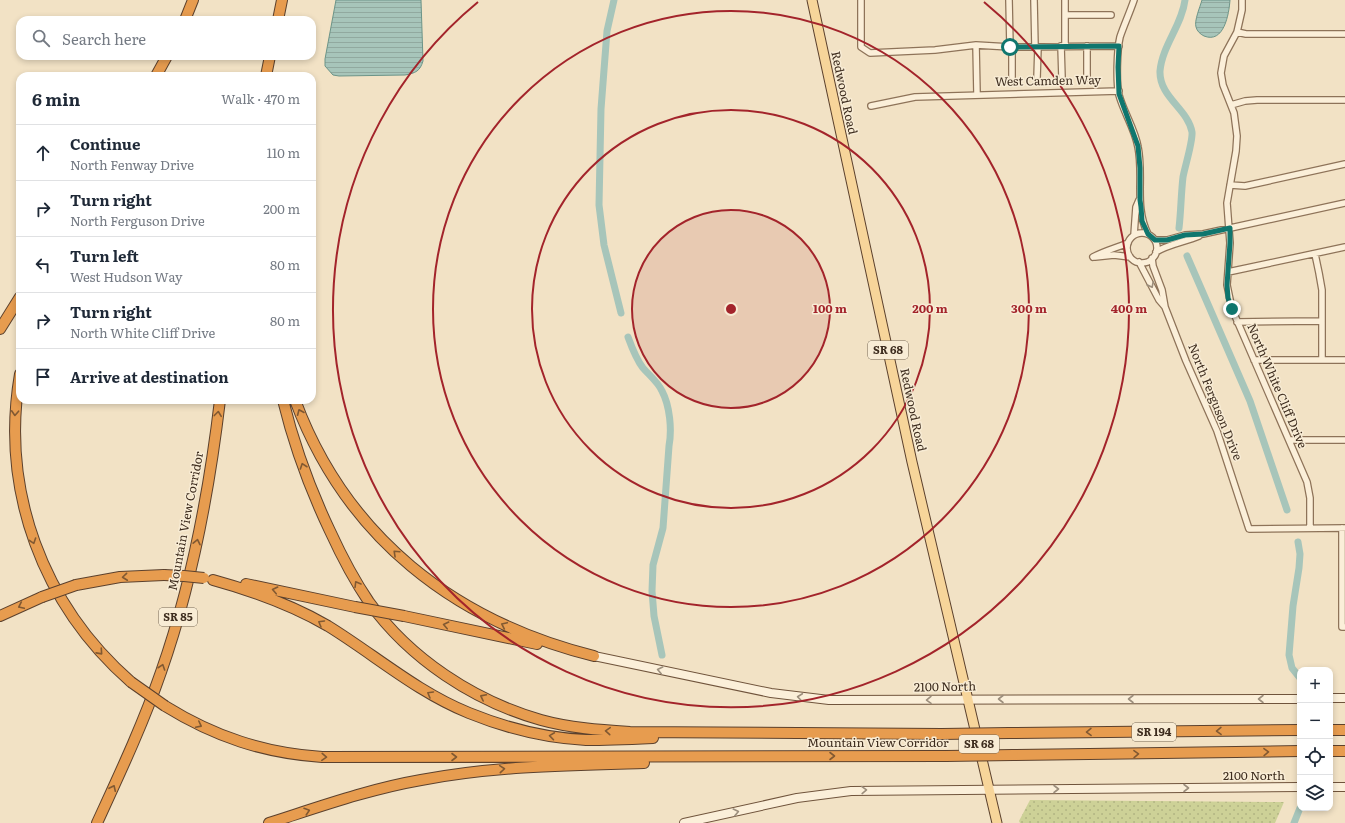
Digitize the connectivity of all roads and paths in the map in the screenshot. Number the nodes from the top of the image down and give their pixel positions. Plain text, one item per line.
1 (193, 0) edge
2 (283, 0) edge
3 (812, 0) edge
4 (861, 0) edge
5 (1009, 0) edge
6 (1034, 0) edge
7 (1065, 0) edge
8 (1134, 0) edge
9 (1242, 0) edge
10 (1065, 15) junction
11 (1111, 15) dead end
12 (187, 16) edge
13 (279, 16) edge
14 (281, 16) edge
15 (1237, 32) junction
16 (1345, 34) edge
17 (976, 45) junction
18 (1063, 46) junction
19 (1086, 46) junction
20 (1119, 46) junction
21 (1011, 47) junction
22 (1036, 47) junction
23 (165, 60) edge
24 (269, 60) edge
25 (276, 60) edge
26 (158, 72) edge
27 (267, 72) edge
28 (274, 72) edge
29 (1012, 78) dead end
30 (1037, 78) dead end
31 (1062, 78) dead end
32 (1087, 78) dead end
33 (1119, 90) junction
34 (977, 94) junction
35 (1345, 100) edge
36 (1231, 105) junction
37 (871, 106) dead end
38 (1345, 164) edge
39 (1230, 185) junction
40 (1140, 200) junction
41 (1345, 203) edge
42 (1230, 228) junction
43 (1148, 234) junction
44 (1203, 234) junction
45 (1134, 235) junction
46 (1155, 240) junction
47 (1128, 243) junction
48 (1345, 247) edge
49 (1156, 252) junction
50 (1315, 254) junction
51 (1130, 257) junction
52 (1152, 258) junction
53 (1139, 262) junction
54 (1228, 272) junction
55 (16, 303) edge
56 (1165, 307) junction
57 (1322, 321) junction
58 (1237, 322) junction
59 (0, 329) edge
60 (1254, 360) junction
61 (1322, 360) junction
62 (1345, 360) edge
63 (17, 404) edge
64 (219, 404) edge
65 (284, 404) edge
66 (297, 404) edge
67 (1289, 440) junction
68 (1345, 440) edge
69 (1310, 528) junction
70 (1343, 528) edge
71 (1343, 567) edge
72 (208, 579) junction
73 (0, 616) edge
74 (1344, 627) edge
75 (594, 656) junction
76 (1297, 698) edge
77 (1333, 698) edge
78 (1345, 698) edge
79 (968, 699) junction
80 (1297, 730) edge
81 (1333, 730) edge
82 (1345, 730) edge
83 (815, 734) junction
84 (1297, 751) edge
85 (1333, 751) edge
86 (1345, 751) edge
87 (793, 756) junction
88 (1297, 787) edge
89 (1333, 787) edge
90 (1345, 787) edge
91 (989, 790) junction
92 (97, 823) edge
93 (270, 823) edge
94 (684, 823) edge
95 (996, 823) edge

1 - 12 highway
2 - 13 highway
2 - 14 highway
3 - 79 main road, Redwood Road / SR 68
4 - 17 street
5 - 21 street
6 - 22 street
7 - 10 street
8 - 20 street
9 - 15 street, North White Cliff Drive
10 - 11 street
10 - 18 street
15 - 16 street
15 - 36 street, North White Cliff Drive
17 - 21 street
17 - 34 street
18 - 19 street
18 - 22 street
18 - 31 street
19 - 20 street
19 - 32 street
20 - 33 street
21 - 22 street
21 - 29 street
22 - 30 street
23 - 26 highway
24 - 27 highway
25 - 28 highway
33 - 34 street, West Camden Way
33 - 40 street
34 - 37 street, West Camden Way
35 - 36 street
36 - 39 street, North White Cliff Drive
38 - 39 street
39 - 42 street, North White Cliff Drive
40 - 43 street
40 - 45 street
41 - 42 street
42 - 44 street
42 - 54 street, North White Cliff Drive
43 - 45 street
43 - 46 street
44 - 46 street
44 - 49 street
45 - 47 street
46 - 49 street
47 - 51 street
47 - 51 street
48 - 50 street
49 - 52 street
50 - 54 street
50 - 57 street
51 - 53 street
52 - 53 street
52 - 56 street, North Ferguson Drive
53 -> 56 street, North Ferguson Drive
54 - 58 street, North White Cliff Drive
55 - 59 highway
56 - 69 street, North Ferguson Drive
57 - 58 street
57 - 61 street
58 - 60 street, North White Cliff Drive
60 - 61 street
60 - 67 street, North White Cliff Drive
61 - 62 street
63 -> 87 highway, bridge
92 -> 64 highway, Mountain View Corridor / SR 85
83 -> 65 highway
75 -> 66 highway
67 - 68 street
67 - 69 street, North White Cliff Drive
69 - 70 street
70 - 71 street
71 - 74 street
72 -> 73 highway, bridge
75 -> 72 highway, bridge
83 -> 72 highway
79 -> 75 main road, 2100 North
76 -> 79 main road, 2100 North
77 - 78 main road
79 - 91 main road, Redwood Road / SR 68
80 -> 83 highway, Mountain View Corridor / SR 194, bridge
81 - 82 highway
87 -> 84 highway, Mountain View Corridor / SR 194, bridge
85 - 86 highway
93 -> 87 highway
91 -> 88 main road, 2100 North
89 - 90 main road
94 -> 91 main road
91 - 95 main road, Redwood Road / SR 68

